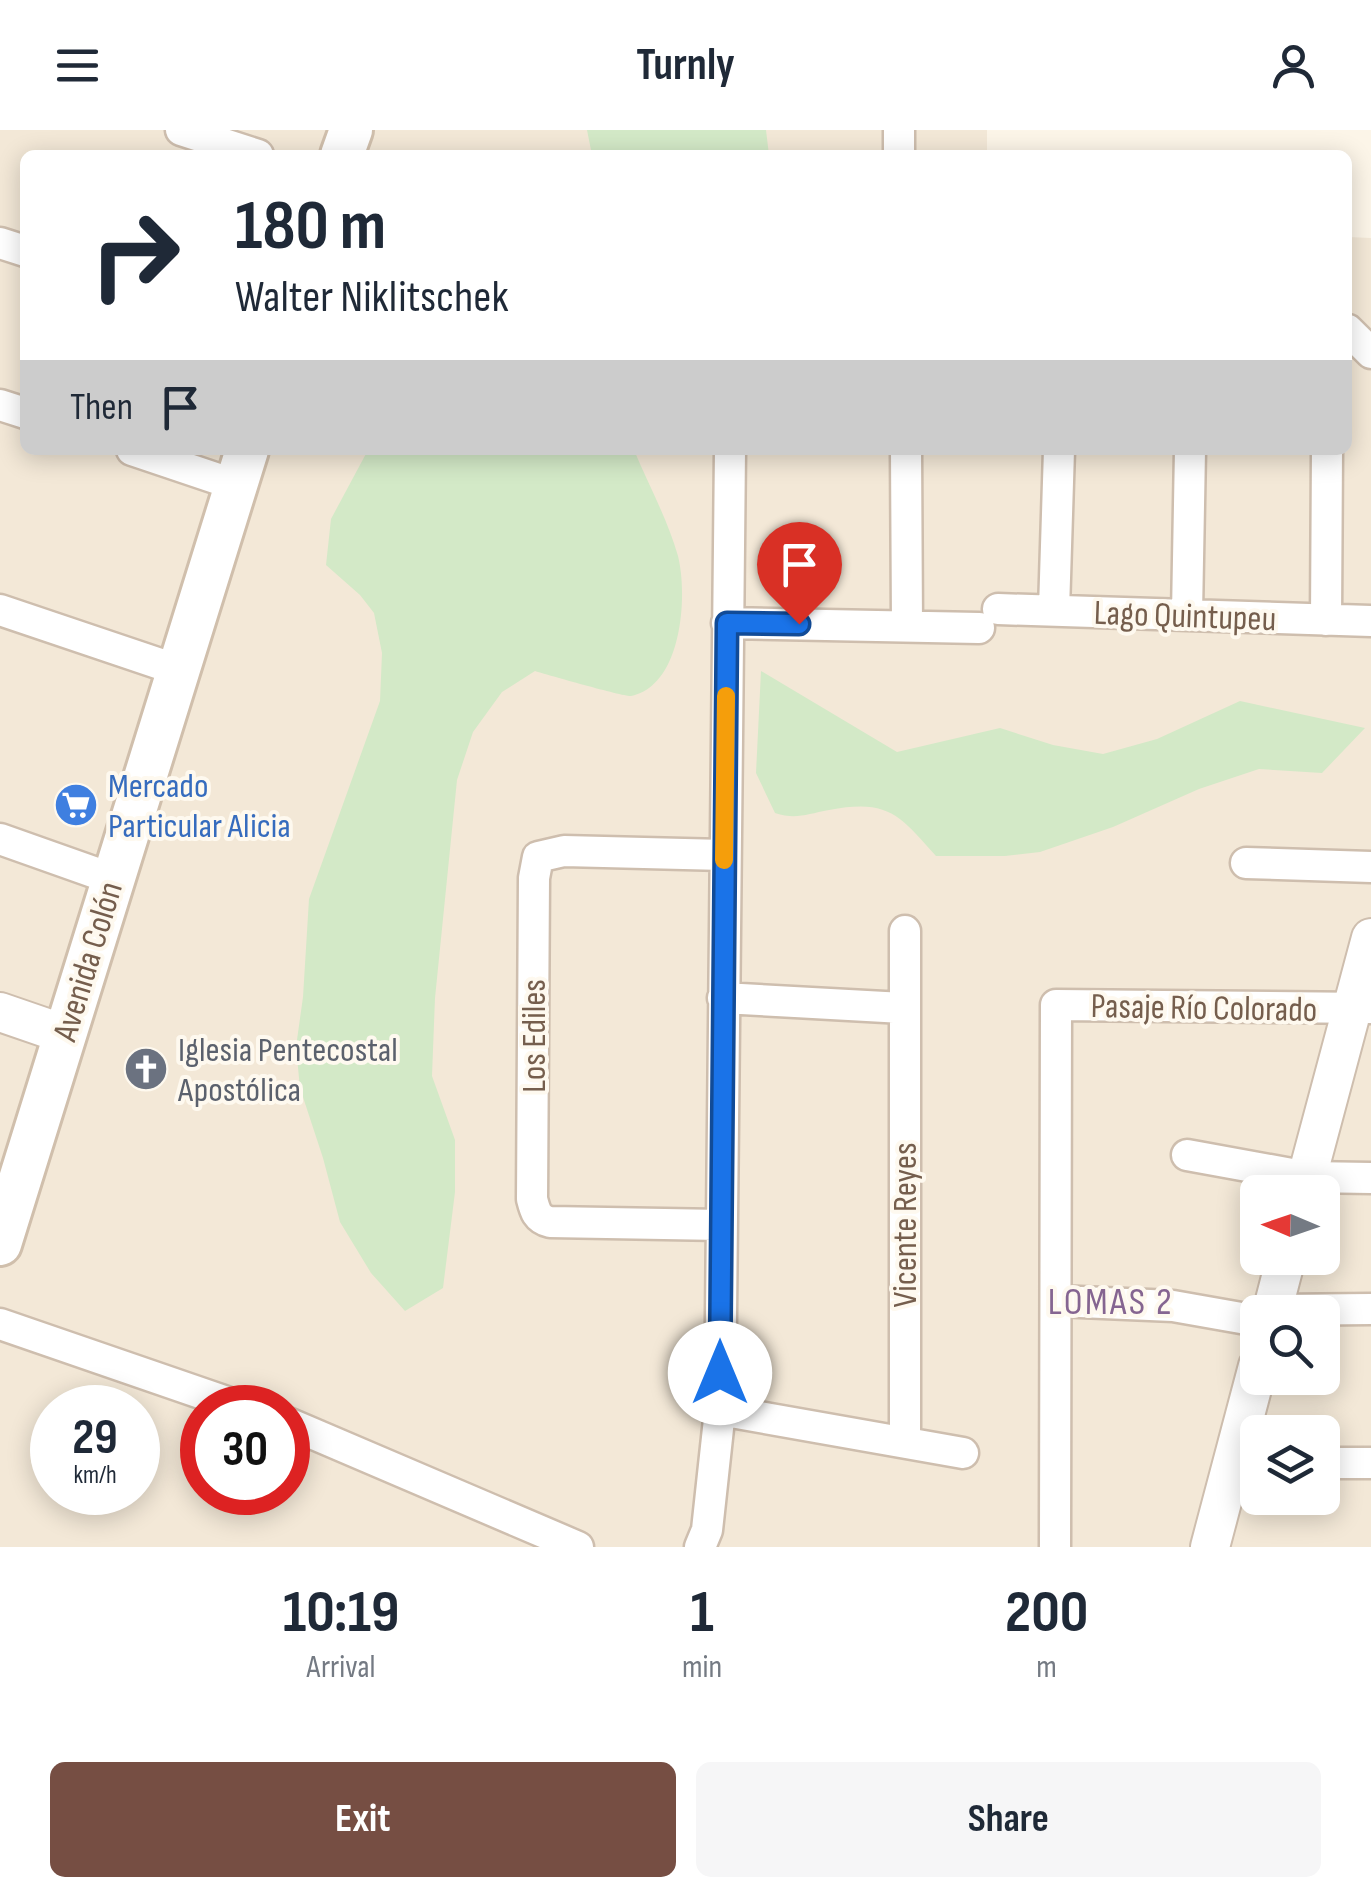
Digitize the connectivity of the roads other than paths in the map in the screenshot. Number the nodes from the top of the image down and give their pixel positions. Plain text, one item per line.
1 (181, 130) edge
2 (243, 150) edge
3 (1352, 334) edge
4 (1371, 352) edge
5 (163, 455) edge
6 (730, 455) edge
7 (906, 455) edge
8 (1059, 455) edge
9 (1190, 455) edge
10 (1328, 455) edge
11 (242, 468) edge
12 (0, 610) edge
13 (1054, 610) junction
14 (1187, 614) junction
15 (1326, 620) junction
16 (1371, 621) edge
17 (727, 623) junction
18 (907, 626) junction
19 (178, 670) junction
20 (0, 839) edge
21 (724, 854) junction
22 (1246, 863) dead end
23 (1371, 868) edge
24 (113, 879) junction
25 (905, 931) dead end
26 (1371, 938) edge
27 (723, 998) junction
28 (903, 1008) junction
29 (1362, 1008) edge
30 (0, 1012) edge
31 (64, 1034) junction
32 (1187, 1154) dead end
33 (1268, 1175) edge
34 (1309, 1175) edge
35 (1371, 1178) edge
36 (1340, 1181) edge
37 (721, 1225) junction
38 (0, 1244) edge
39 (1057, 1301) junction
40 (1371, 1310) edge
41 (1340, 1311) edge
42 (1240, 1312) edge
43 (0, 1324) edge
44 (180, 1386) edge
45 (720, 1410) junction
46 (310, 1434) edge
47 (905, 1442) junction
48 (963, 1454) dead end
49 (1340, 1462) edge
50 (1371, 1462) edge
51 (1240, 1463) edge
52 (510, 1534) edge
53 (578, 1547) edge
54 (700, 1547) edge
55 (1055, 1547) edge
56 (1210, 1547) edge

1 - 2 street
3 - 4 street
5 - 11 street
6 - 17 street
7 - 18 street
8 - 13 street
9 - 14 street
10 - 15 street
11 - 19 main road, Avenida Colón
12 - 19 street
13 - 14 street, Lago Quintupeu
13 - 18 street, Lago Quintupeu
14 - 15 street, Lago Quintupeu
15 - 16 street, Lago Quintupeu
17 - 18 street, Lago Quintupeu
17 - 21 street
19 - 24 main road, Avenida Colón
20 - 24 street
21 - 27 street
21 - 37 street, Los Ediles
22 - 23 street
24 - 31 main road, Avenida Colón
25 - 28 street, Vicente Reyes
26 - 29 street
27 - 28 street
27 - 37 street
28 - 47 street, Vicente Reyes
29 - 34 street
29 - 39 street, Pasaje Río Colorado
30 - 31 street
31 - 38 main road, Avenida Colón
32 - 33 street
35 - 36 street
37 - 45 street
39 - 42 street
39 - 55 street, Pasaje Río Colorado
40 - 41 street
43 - 44 street
45 - 47 street
45 - 54 street
46 - 52 street
47 - 48 street
49 - 50 street
51 - 56 street
52 - 53 street

